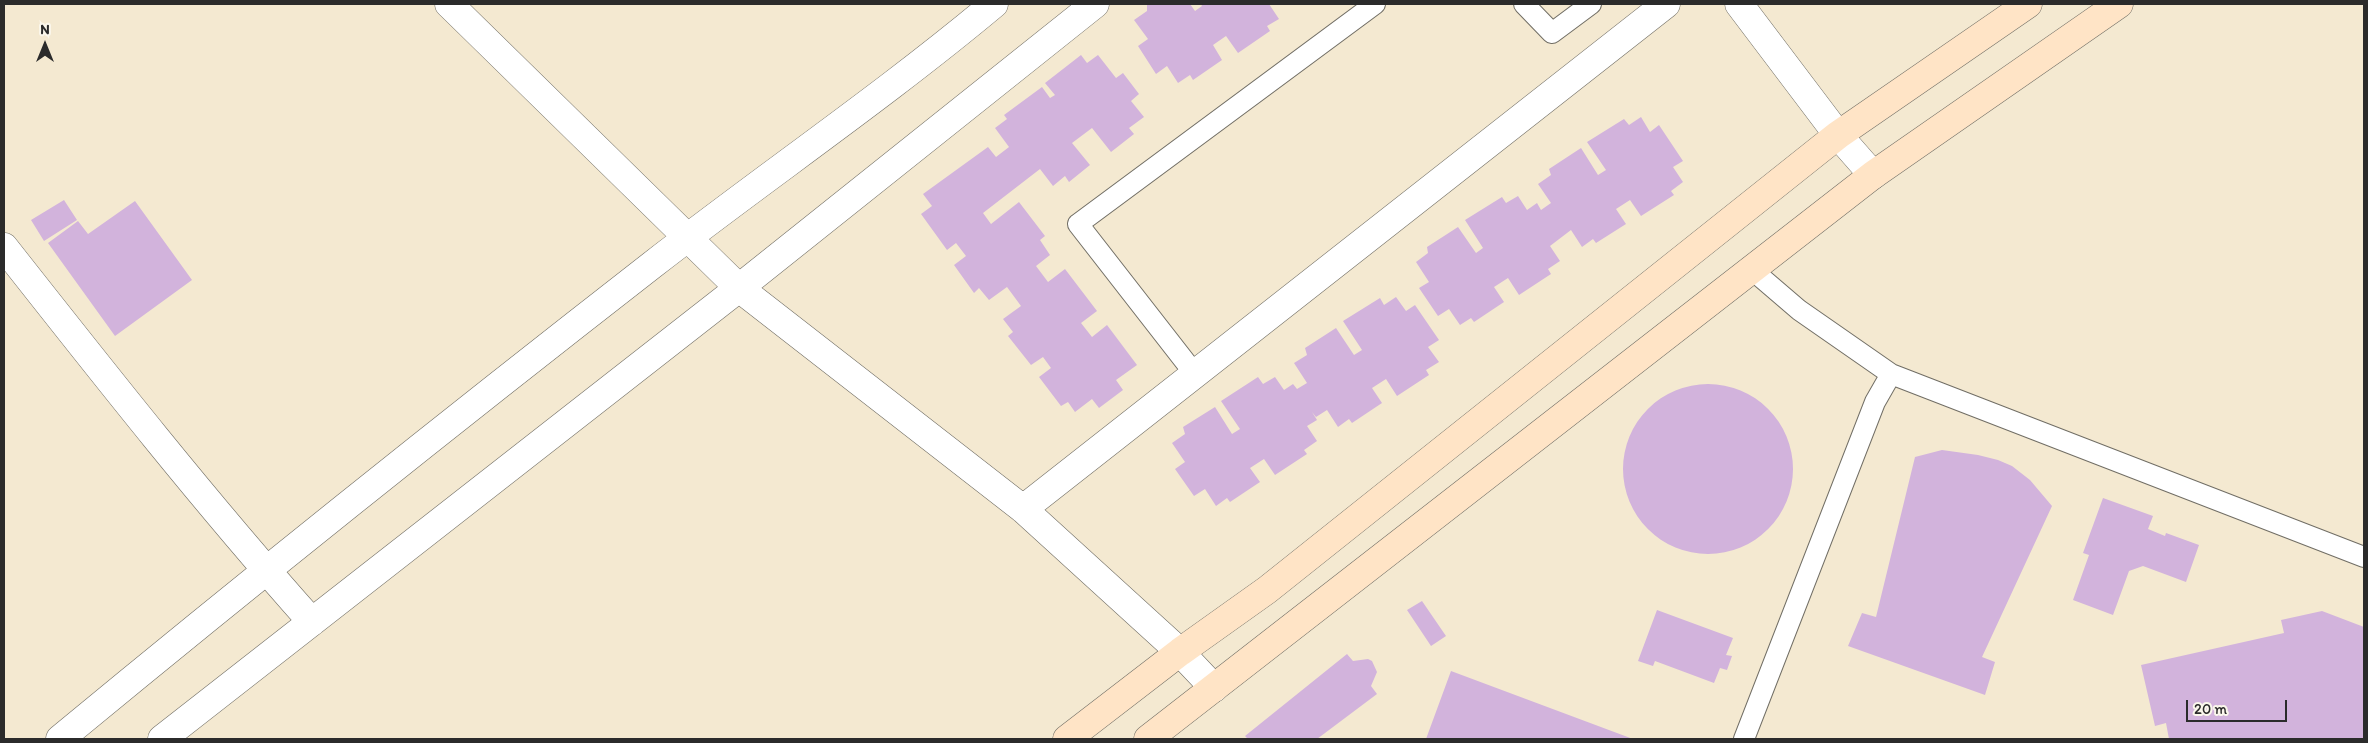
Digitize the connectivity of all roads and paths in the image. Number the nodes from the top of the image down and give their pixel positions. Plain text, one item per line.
1 (449, 4) edge
2 (994, 4) edge
3 (1095, 4) edge
4 (1375, 4) edge
5 (1524, 4) edge
6 (1590, 4) edge
7 (1666, 4) edge
8 (1739, 4) edge
9 (2028, 4) edge
10 (2119, 4) edge
11 (1838, 136) junction
12 (1873, 175) junction
13 (687, 238) junction
14 (4, 247) edge
15 (1750, 268) junction
16 (739, 288) junction
17 (1194, 373) junction
18 (1891, 374) junction
19 (1022, 509) junction
20 (2364, 557) edge
21 (266, 570) junction
22 (312, 622) junction
23 (1180, 652) junction
24 (1214, 688) junction
25 (60, 739) edge
26 (162, 739) edge
27 (1066, 739) edge
28 (1148, 739) edge
29 (1744, 739) edge

1 - 13 street
2 - 13 street
3 - 16 street
4 - 17 lane
5 - 6 lane
7 - 17 street
8 - 11 street
9 - 11 main road
10 - 12 main road
11 - 12 street
11 - 23 main road
12 - 15 main road
13 - 16 street
13 - 21 street
14 - 21 street
15 - 18 lane
15 - 24 main road
16 - 19 street
16 - 22 street
17 - 19 street
18 - 20 lane
18 - 29 lane
19 - 23 street
21 - 22 street
21 - 25 street
22 - 26 street
23 - 24 street
23 - 27 main road
24 - 28 main road

